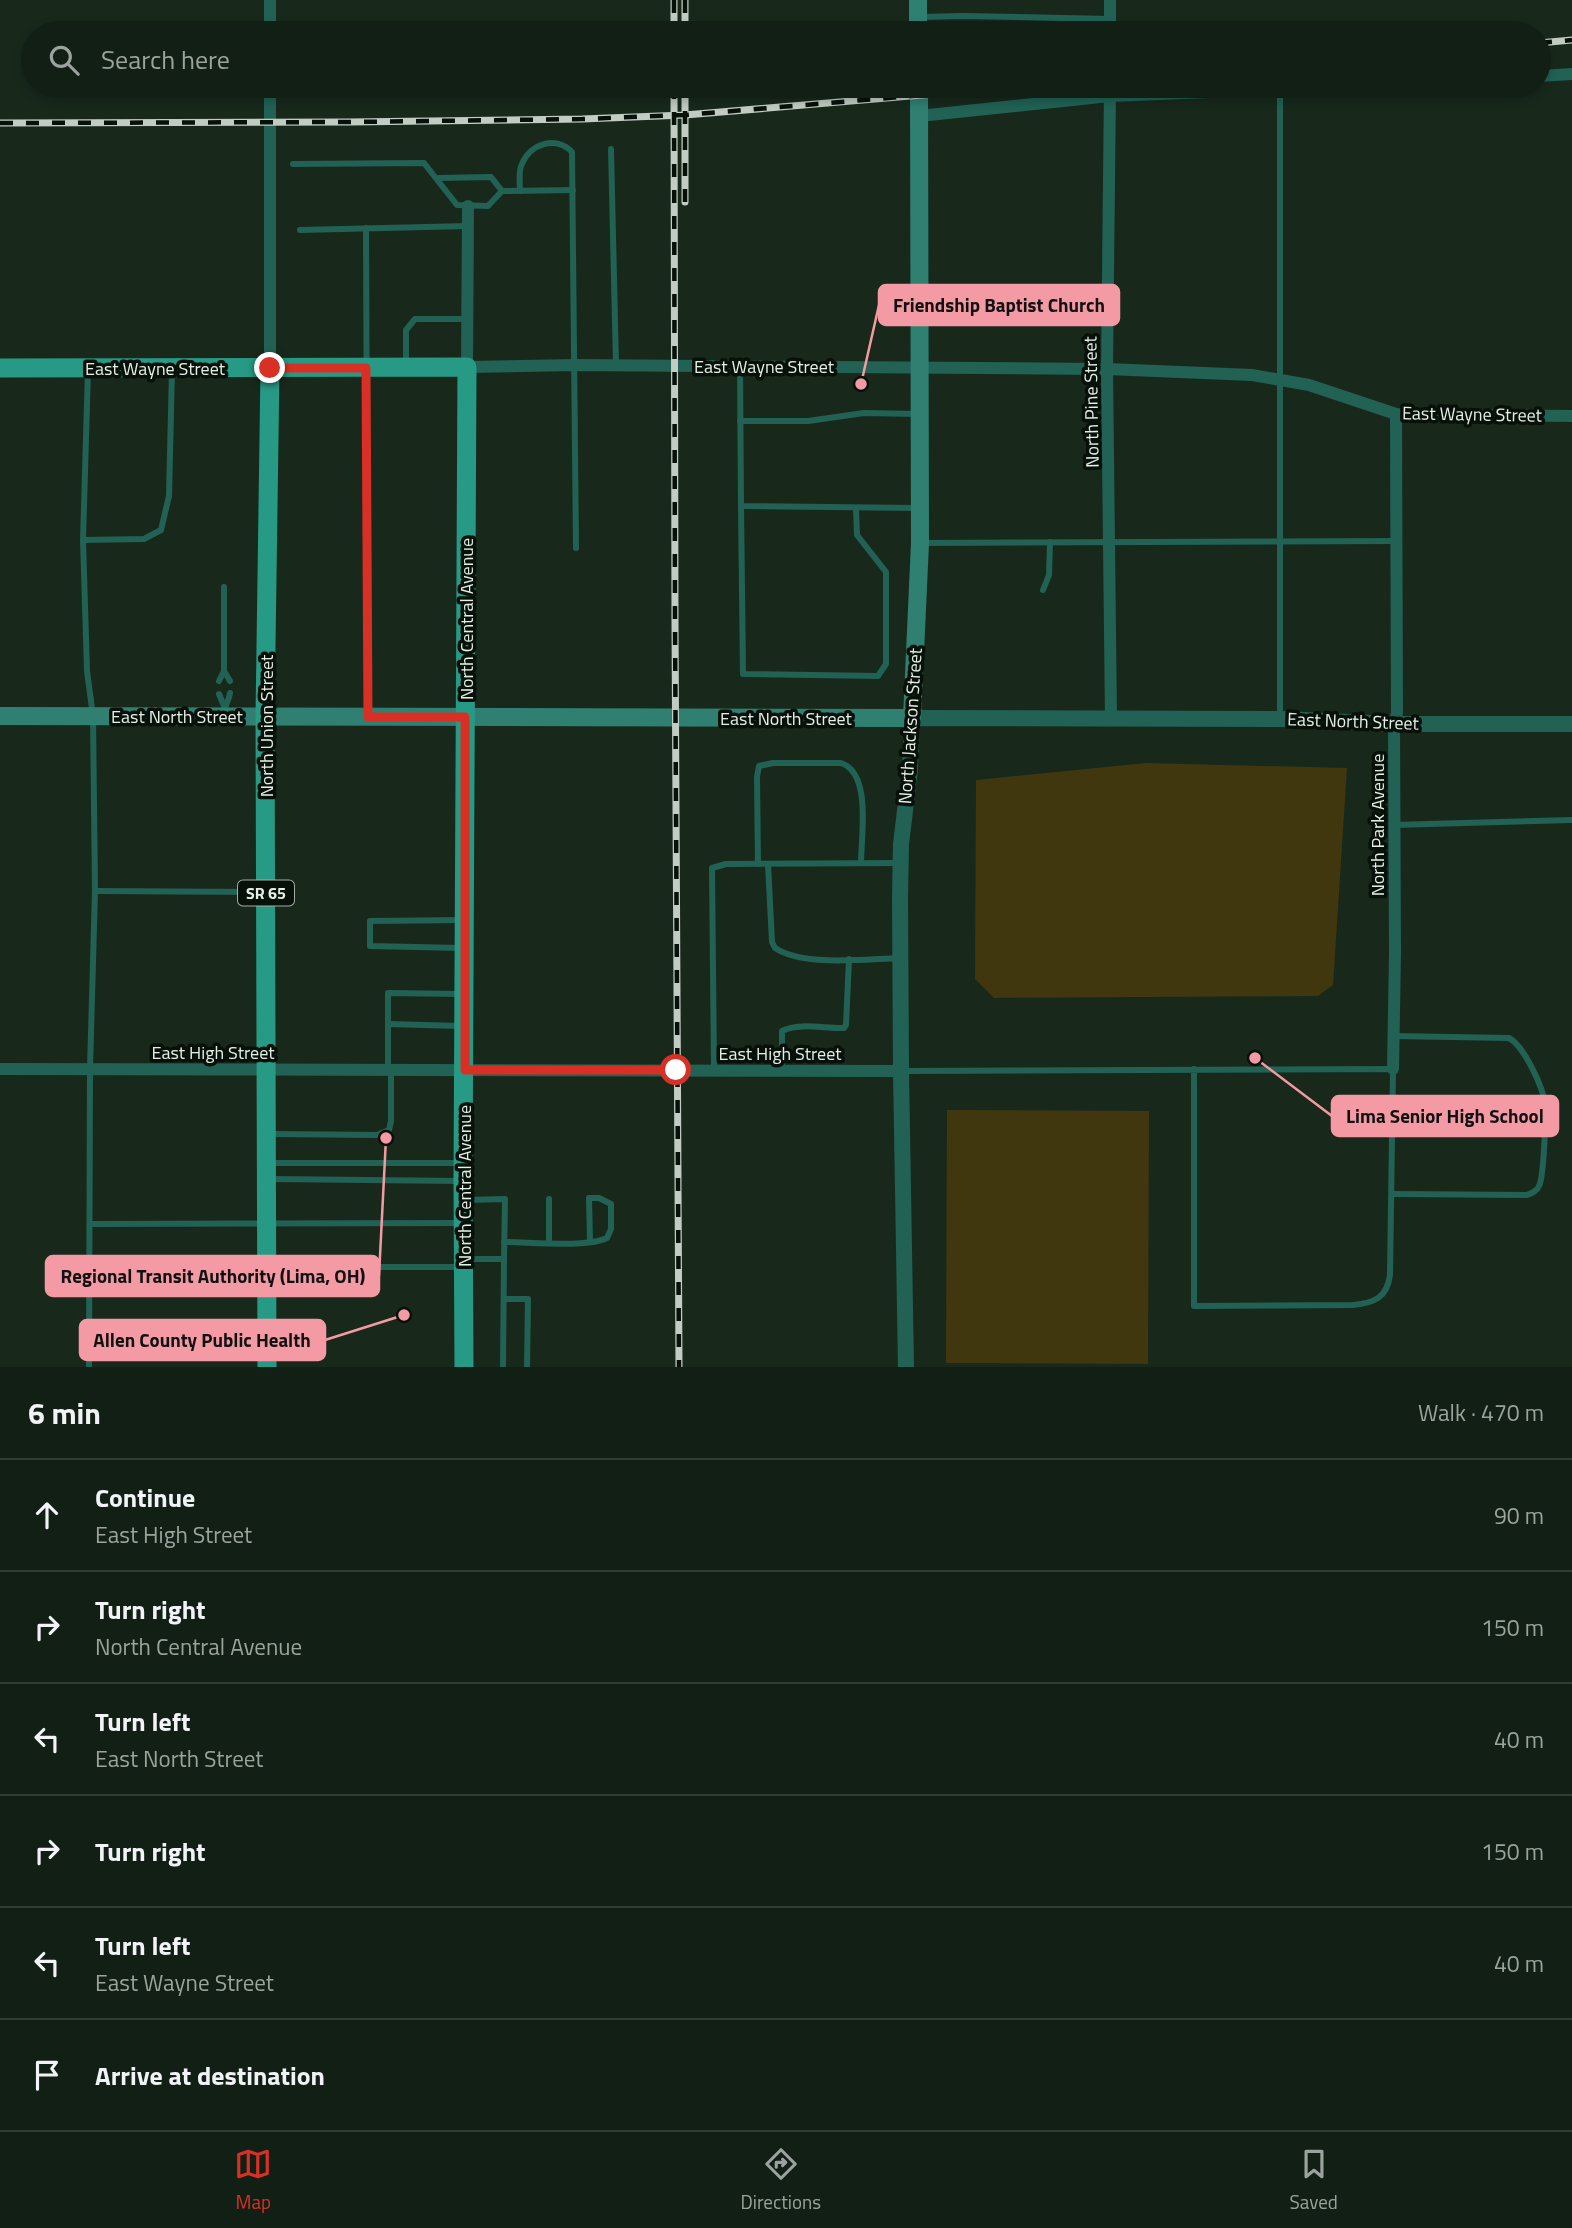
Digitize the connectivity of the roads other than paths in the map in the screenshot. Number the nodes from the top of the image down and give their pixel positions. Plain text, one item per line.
1 (271, 0) edge
2 (1110, 0) edge
3 (918, 17) edge
4 (1110, 19) joint
5 (270, 21) edge
6 (1572, 74) edge
7 (1551, 75) edge
8 (270, 98) edge
9 (919, 98) edge
10 (1057, 98) edge
11 (1110, 98) edge
12 (1280, 98) edge
13 (919, 116) junction
14 (611, 149) dead end
15 (293, 164) dead end
16 (438, 178) junction
17 (573, 190) junction
18 (502, 191) junction
19 (520, 191) junction
20 (468, 206) junction
21 (468, 226) junction
22 (366, 228) junction
23 (300, 230) dead end
24 (468, 318) junction
25 (576, 365) junction
26 (616, 365) junction
27 (740, 366) junction
28 (467, 367) junction
29 (0, 368) edge
30 (88, 368) junction
31 (173, 368) junction
32 (270, 368) junction
33 (366, 368) junction
34 (406, 368) junction
35 (919, 368) junction
36 (1107, 369) junction
37 (1280, 380) junction
38 (919, 414) junction
39 (1396, 414) junction
40 (1568, 416) edge
41 (740, 421) junction
42 (741, 506) junction
43 (856, 508) junction
44 (920, 508) junction
45 (83, 540) junction
46 (1281, 541) junction
47 (1396, 541) junction
48 (920, 542) junction
49 (1050, 542) junction
50 (1110, 542) junction
51 (576, 548) dead end
52 (224, 587) dead end
53 (1043, 590) dead end
54 (224, 671) junction
55 (219, 681) dead end
56 (230, 681) dead end
57 (230, 693) dead end
58 (219, 694) dead end
59 (225, 711) junction
60 (0, 716) edge
61 (93, 716) junction
62 (265, 716) junction
63 (368, 717) junction
64 (465, 717) junction
65 (912, 718) junction
66 (1111, 719) junction
67 (1281, 719) junction
68 (1394, 724) junction
69 (1572, 724) edge
70 (1572, 820) edge
71 (1394, 825) junction
72 (861, 863) junction
73 (901, 863) junction
74 (758, 864) junction
75 (768, 864) junction
76 (95, 891) junction
77 (266, 892) junction
78 (465, 920) junction
79 (465, 948) junction
80 (900, 958) junction
81 (849, 959) junction
82 (465, 994) junction
83 (388, 1024) junction
84 (465, 1026) junction
85 (1393, 1036) junction
86 (0, 1069) edge
87 (90, 1069) junction
88 (1194, 1069) junction
89 (1392, 1069) junction
90 (266, 1070) junction
91 (390, 1070) junction
92 (465, 1070) junction
93 (714, 1070) junction
94 (782, 1070) junction
95 (901, 1071) junction
96 (267, 1134) junction
97 (268, 1171) junction
98 (463, 1181) junction
99 (1392, 1194) junction
100 (549, 1199) dead end
101 (464, 1223) junction
102 (90, 1224) junction
103 (268, 1225) junction
104 (504, 1242) junction
105 (549, 1242) junction
106 (590, 1242) junction
107 (504, 1259) junction
108 (464, 1263) junction
109 (89, 1265) junction
110 (267, 1267) junction
111 (504, 1299) junction
112 (89, 1367) edge
113 (267, 1367) edge
114 (464, 1367) edge
115 (503, 1367) edge
116 (527, 1367) edge
117 (906, 1367) edge

1 - 5 street
2 - 4 street
3 - 4 lane
6 - 7 street
8 - 32 street, North Union Street
9 - 13 main road, North Jackson Street
10 - 13 street
11 - 36 street, North Pine Street
12 - 37 lane
13 - 35 main road, North Jackson Street
14 - 26 lane
15 - 16 lane
16 - 18 lane
16 - 20 lane
17 - 19 lane
17 - 19 lane
17 - 25 lane
18 - 19 lane
18 - 20 lane
20 - 21 street, North Central Avenue
21 - 22 lane
21 - 24 street, North Central Avenue
22 - 23 lane
22 - 33 lane
24 - 28 street, North Central Avenue
24 - 34 lane
25 - 26 street, East Wayne Street
25 - 28 street, East Wayne Street
25 - 51 lane
26 - 27 street, East Wayne Street
27 - 35 street, East Wayne Street
27 - 41 lane
28 - 34 main road, East Wayne Street
28 - 64 main road, North Central Avenue
29 - 30 main road, East Wayne Street
30 - 31 main road, East Wayne Street
30 - 45 lane
31 - 32 main road, East Wayne Street
31 - 45 lane
32 - 33 main road, East Wayne Street
32 - 62 main road, North Union Street / SR 65
33 - 34 main road, East Wayne Street
33 - 63 lane
35 - 36 street, East Wayne Street
35 - 38 main road, North Jackson Street
36 - 37 street, East Wayne Street
36 - 50 street, North Pine Street
37 - 39 street, East Wayne Street
37 - 46 lane
38 - 41 lane
38 - 44 main road, North Jackson Street
39 - 40 street, East Wayne Street
39 - 47 street, North Park Avenue
41 - 42 lane
42 - 43 lane
42 - 43 lane
43 - 44 lane
44 - 48 main road, North Jackson Street
45 - 61 lane
46 - 47 lane
46 - 50 lane
46 - 67 lane
47 - 68 street, North Park Avenue
48 - 49 lane
48 - 65 main road, North Jackson Street
49 - 50 lane
49 - 53 lane
50 - 66 street, North Pine Street
52 - 54 lane
54 - 55 lane
54 - 56 lane
57 - 59 lane
58 - 59 lane
59 - 61 main road, East North Street
59 - 62 main road, East North Street
60 - 61 main road, East North Street
61 - 76 lane
62 - 63 main road, East North Street
62 - 77 main road, North Union Street / SR 65
63 - 64 main road, East North Street
64 - 65 main road, East North Street
64 - 78 main road, North Central Avenue
65 - 66 street, East North Street
65 - 73 street, North Jackson Street
66 - 67 street, East North Street
67 - 68 street, East North Street
68 - 69 street, East North Street
68 - 71 street, North Park Avenue
70 - 71 lane
71 - 85 street, North Park Avenue
72 - 73 lane
72 - 74 lane
72 - 75 lane
73 - 80 street, North Jackson Street
74 - 75 lane
74 - 93 lane
75 - 81 lane
76 - 77 lane
76 - 87 lane
77 - 90 main road, North Union Street / SR 65
78 - 79 main road, North Central Avenue
78 - 79 lane
79 - 82 main road, North Central Avenue
80 - 81 lane
80 - 95 street, North Jackson Street
81 - 94 lane
82 - 83 lane
82 - 84 main road, North Central Avenue
83 - 84 lane
83 - 91 lane
84 - 92 main road, North Central Avenue
85 - 89 street, North Park Avenue
85 - 99 lane
86 - 87 street, East High Street
87 - 90 street, East High Street
87 - 102 lane
88 - 89 lane, East High Street
88 - 95 lane, East High Street
88 - 99 lane
89 - 99 lane
90 - 91 street, East High Street
90 - 96 main road, North Union Street / SR 65
91 - 92 street, East High Street
91 - 96 lane
92 - 93 street, East High Street
92 - 98 main road, North Central Avenue
93 - 94 street, East High Street
94 - 95 street, East High Street
95 - 117 street, North Jackson Street
96 - 97 main road, North Union Street / SR 65
97 - 98 lane
97 - 98 lane
97 - 103 main road, North Union Street / SR 65
98 - 101 main road, North Central Avenue
98 - 104 lane
100 - 105 lane
101 - 103 lane
101 - 108 main road, North Central Avenue
102 - 103 lane
102 - 109 lane
103 - 110 main road, North Union Street / SR 65
104 - 105 lane
104 - 107 lane
105 - 106 lane
106 - 106 lane
107 - 108 lane
107 - 111 lane
108 - 110 lane
108 - 114 main road, North Central Avenue
109 - 110 lane
109 - 112 lane
110 - 113 main road, North Union Street / SR 65
111 - 115 lane
111 - 116 lane

